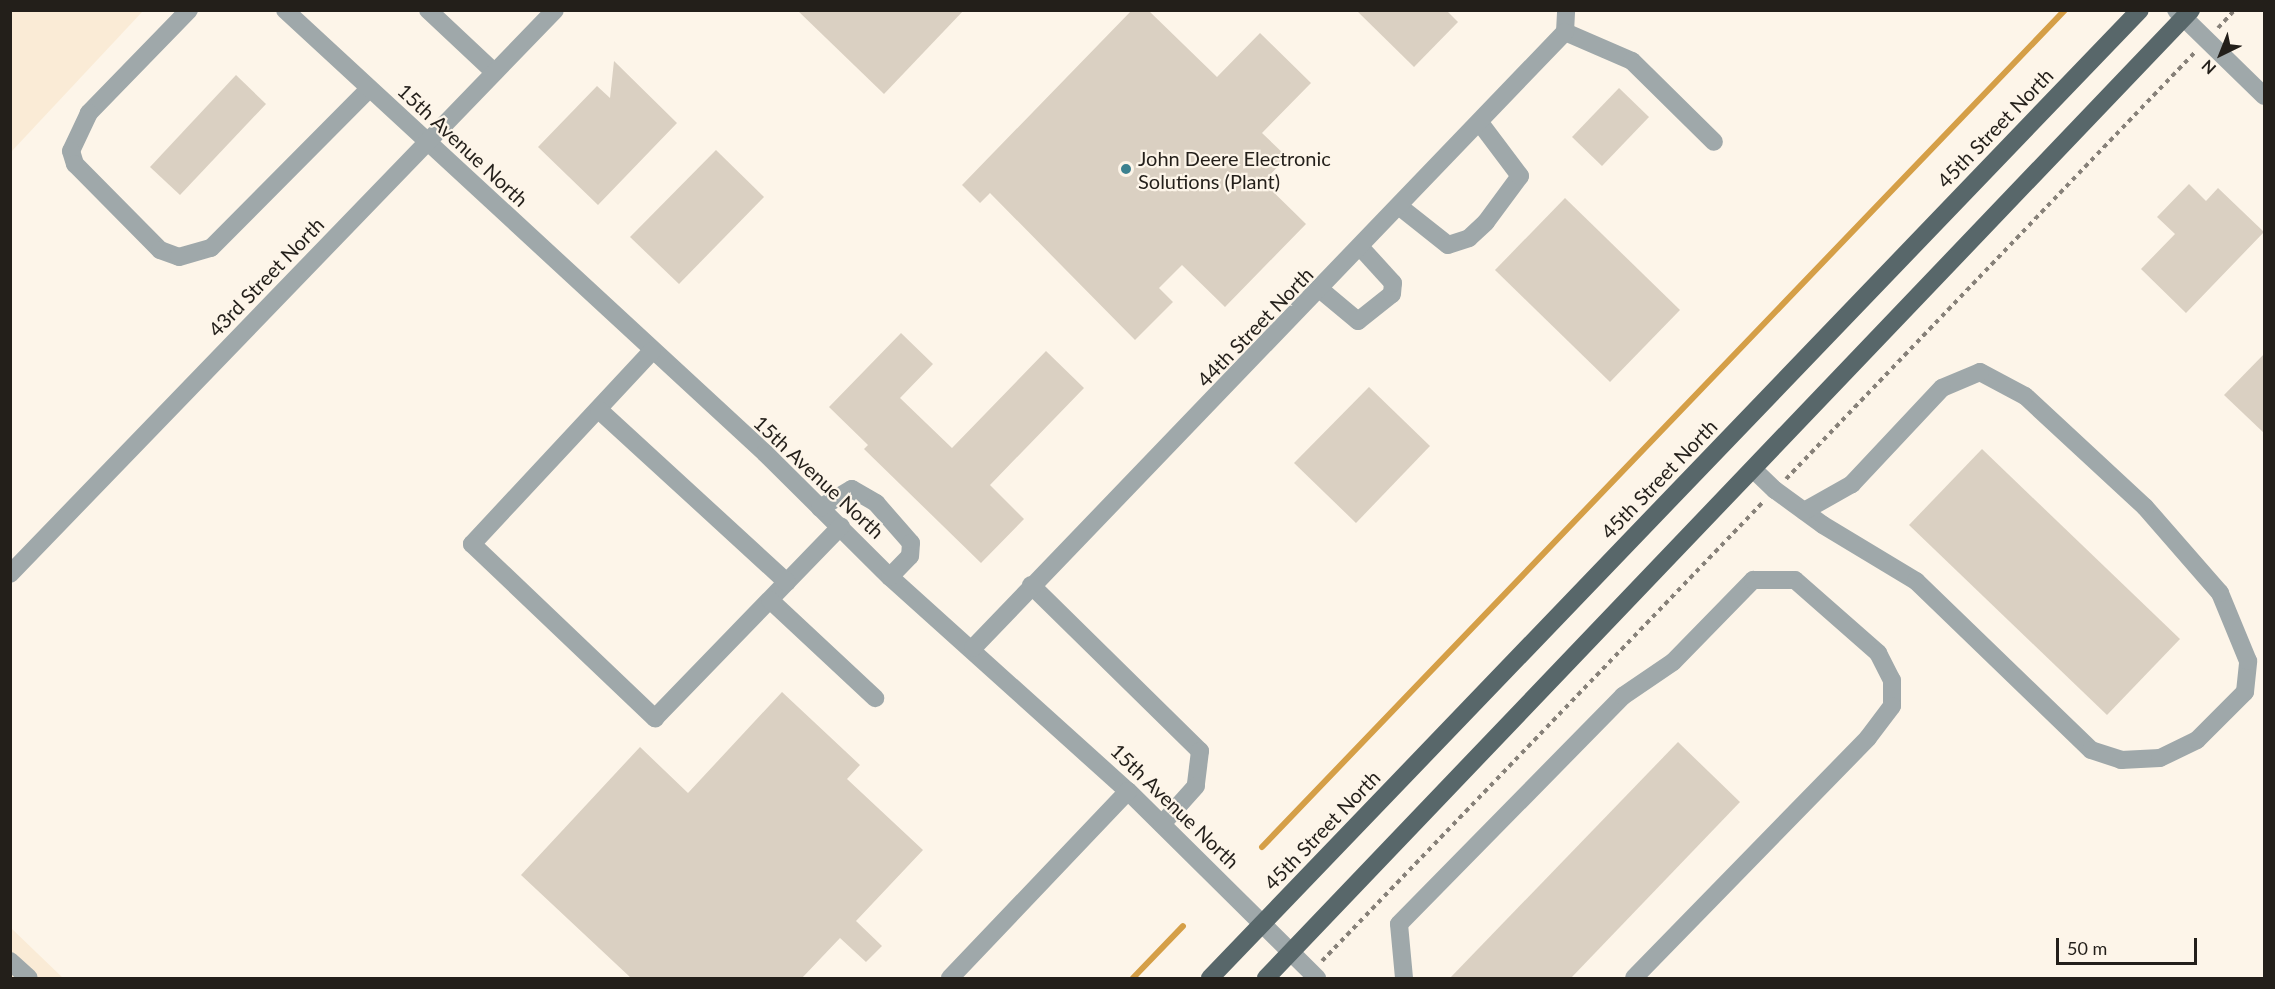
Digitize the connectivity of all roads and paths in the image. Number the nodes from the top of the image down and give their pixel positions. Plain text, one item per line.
1 (189, 10) edge
2 (285, 10) edge
3 (428, 10) edge
4 (555, 10) edge
5 (1566, 10) edge
6 (2140, 10) edge
7 (2183, 13) edge
8 (1565, 32) junction
9 (494, 72) junction
10 (369, 89) junction
11 (2265, 96) edge
12 (1480, 123) junction
13 (1714, 142) dead end
14 (427, 143) junction
15 (1400, 207) junction
16 (1361, 248) junction
17 (1322, 291) junction
18 (652, 351) junction
19 (600, 410) junction
20 (1754, 470) junction
21 (820, 508) junction
22 (1804, 511) junction
23 (841, 526) junction
24 (10, 574) edge
25 (890, 577) junction
26 (787, 582) junction
27 (1031, 585) junction
28 (770, 600) junction
29 (973, 648) junction
30 (874, 698) dead end
31 (1128, 791) junction
32 (1162, 824) junction
33 (1263, 924) junction
34 (1291, 953) junction
35 (10, 961) edge
36 (29, 978) edge
37 (950, 978) edge
38 (1210, 978) edge
39 (1266, 978) edge
40 (1317, 978) edge
41 (1404, 978) edge
42 (1634, 978) edge

1 - 10 street
2 - 10 street, 15th Avenue North
3 - 9 street
4 - 9 street, 43rd Street North
5 - 8 street
6 - 33 main road, 45th Street North
7 - 11 street
7 - 20 main road
8 - 12 street, 44th Street North
8 - 13 street
9 - 14 street, 43rd Street North
10 - 14 street, 15th Avenue North
12 - 15 street, 44th Street North
12 - 15 street
14 - 18 street, 15th Avenue North
14 - 24 street, 43rd Street North
15 - 16 street, 44th Street North
16 - 17 street, 44th Street North
16 - 17 street
17 - 27 street, 44th Street North
18 - 19 street
18 - 21 street, 15th Avenue North
19 - 26 street
19 - 28 street
20 - 22 street
20 - 34 main road
21 - 23 street, 15th Avenue North
21 - 25 street
22 - 22 street
23 - 25 street, 15th Avenue North
23 - 26 street
25 - 29 street, 15th Avenue North
26 - 28 street
27 - 29 street, 44th Street North
27 - 32 street
28 - 30 street
29 - 31 street, 15th Avenue North
31 - 32 street, 15th Avenue North
31 - 37 street
32 - 33 street, 15th Avenue North
33 - 34 street, 15th Avenue North
33 - 38 main road, 45th Street North
34 - 39 main road
34 - 40 street, 15th Avenue North
35 - 36 street
41 - 42 street

